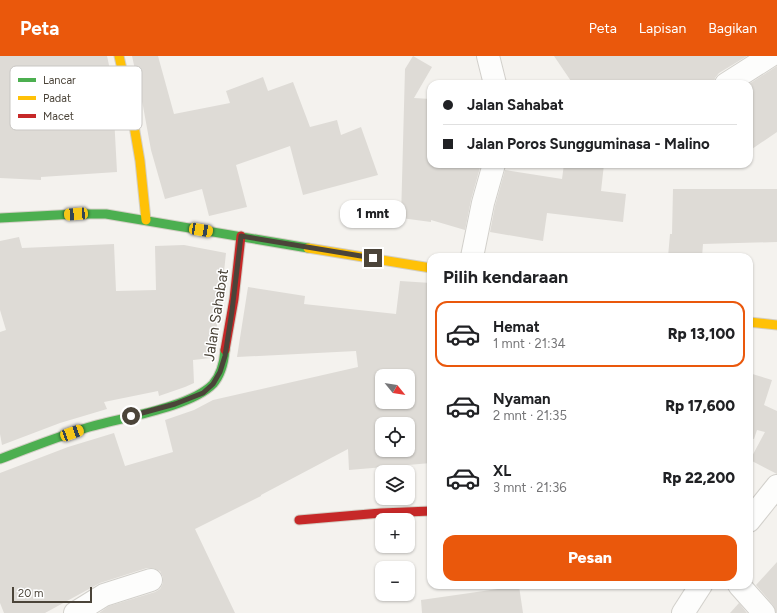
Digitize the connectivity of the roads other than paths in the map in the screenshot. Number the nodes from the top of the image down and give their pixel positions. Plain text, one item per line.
1 (119, 56) edge
2 (488, 56) edge
3 (770, 56) edge
4 (121, 66) edge
5 (495, 80) edge
6 (732, 80) edge
7 (134, 130) edge
8 (493, 168) edge
9 (0, 218) edge
10 (146, 220) junction
11 (241, 236) junction
12 (473, 253) edge
13 (427, 267) edge
14 (753, 322) edge
15 (777, 325) edge
16 (0, 459) edge
17 (777, 486) edge
18 (427, 511) edge
19 (753, 516) edge
20 (299, 520) dead end
21 (151, 580) dead end
22 (698, 589) edge
23 (743, 589) edge
24 (75, 613) edge
25 (683, 613) edge
26 (764, 613) edge

1 - 4 street
2 - 5 street
3 - 6 street
7 - 10 street
8 - 12 street
9 - 10 street
10 - 11 street
11 - 13 street
11 - 16 street, Jalan Sahabat
14 - 15 street
17 - 19 street
18 - 20 street
21 - 24 street
22 - 25 street
23 - 26 street

